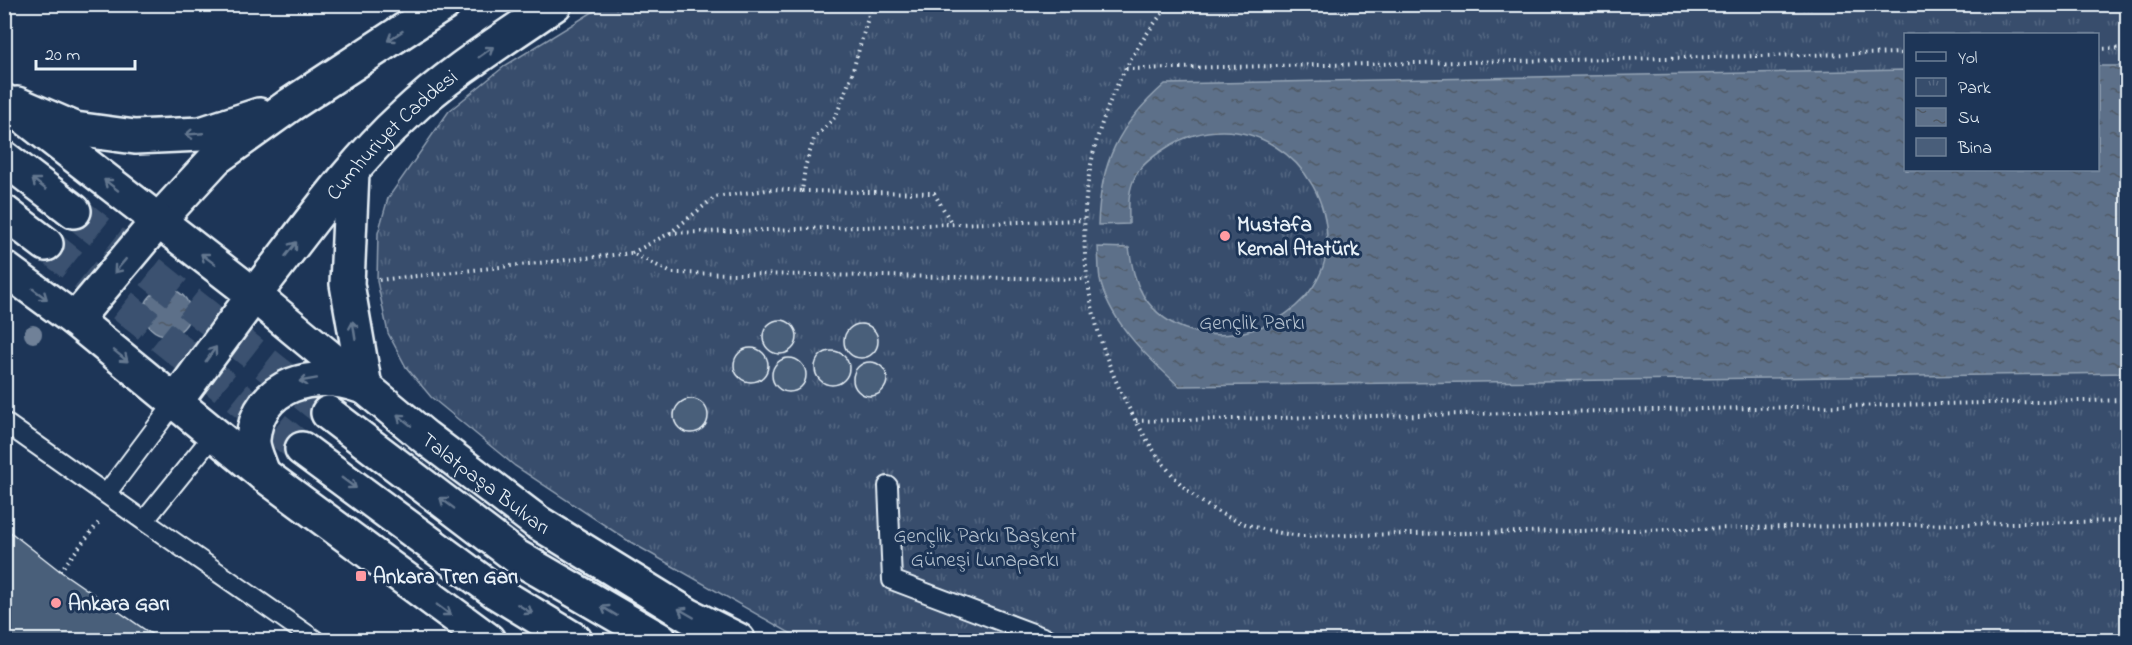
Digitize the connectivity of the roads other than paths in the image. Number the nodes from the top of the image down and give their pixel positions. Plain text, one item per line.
1 (444, 4) edge
2 (555, 4) edge
3 (4, 100) edge
4 (290, 105) junction
5 (4, 158) edge
6 (352, 171) junction
7 (74, 211) tunnel mouth
8 (4, 212) edge
9 (158, 221) junction
10 (46, 244) tunnel mouth
11 (4, 268) edge
12 (254, 295) junction
13 (75, 320) junction
14 (365, 387) junction
15 (176, 401) junction
16 (328, 413) tunnel mouth
17 (4, 422) edge
18 (215, 433) junction
19 (302, 449) tunnel mouth
20 (263, 474) junction
21 (888, 486) dead end
22 (111, 497) junction
23 (144, 521) junction
24 (315, 640) edge
25 (488, 640) edge
26 (575, 640) edge
27 (660, 640) edge
28 (738, 640) edge
29 (1049, 640) edge

1 -> 4 main road
6 -> 2 main road, Cumhuriyet Caddesi
4 -> 3 main road
9 -> 3 main road, Talatpaşa Bulvarı
4 - 9 main road
7 -> 5 main road
12 -> 6 main road, Cumhuriyet Caddesi
14 -> 6 main road
8 - 10 main road
12 -> 9 main road, Talatpaşa Bulvarı
9 -> 13 main road
11 -> 13 main road
12 - 14 main road, Talatpaşa Bulvarı
15 -> 12 main road, Cumhuriyet Caddesi
13 -> 15 main road
14 -> 20 main road
28 -> 14 main road, Talatpaşa Bulvarı
15 - 18 main road
15 - 22 lane
27 -> 16 main road, Talatpaşa Bulvarı
17 - 22 lane
18 - 20 main road
18 - 23 lane
19 -> 26 main road
20 -> 25 main road
21 - 29 lane
22 - 23 lane
23 - 24 lane

